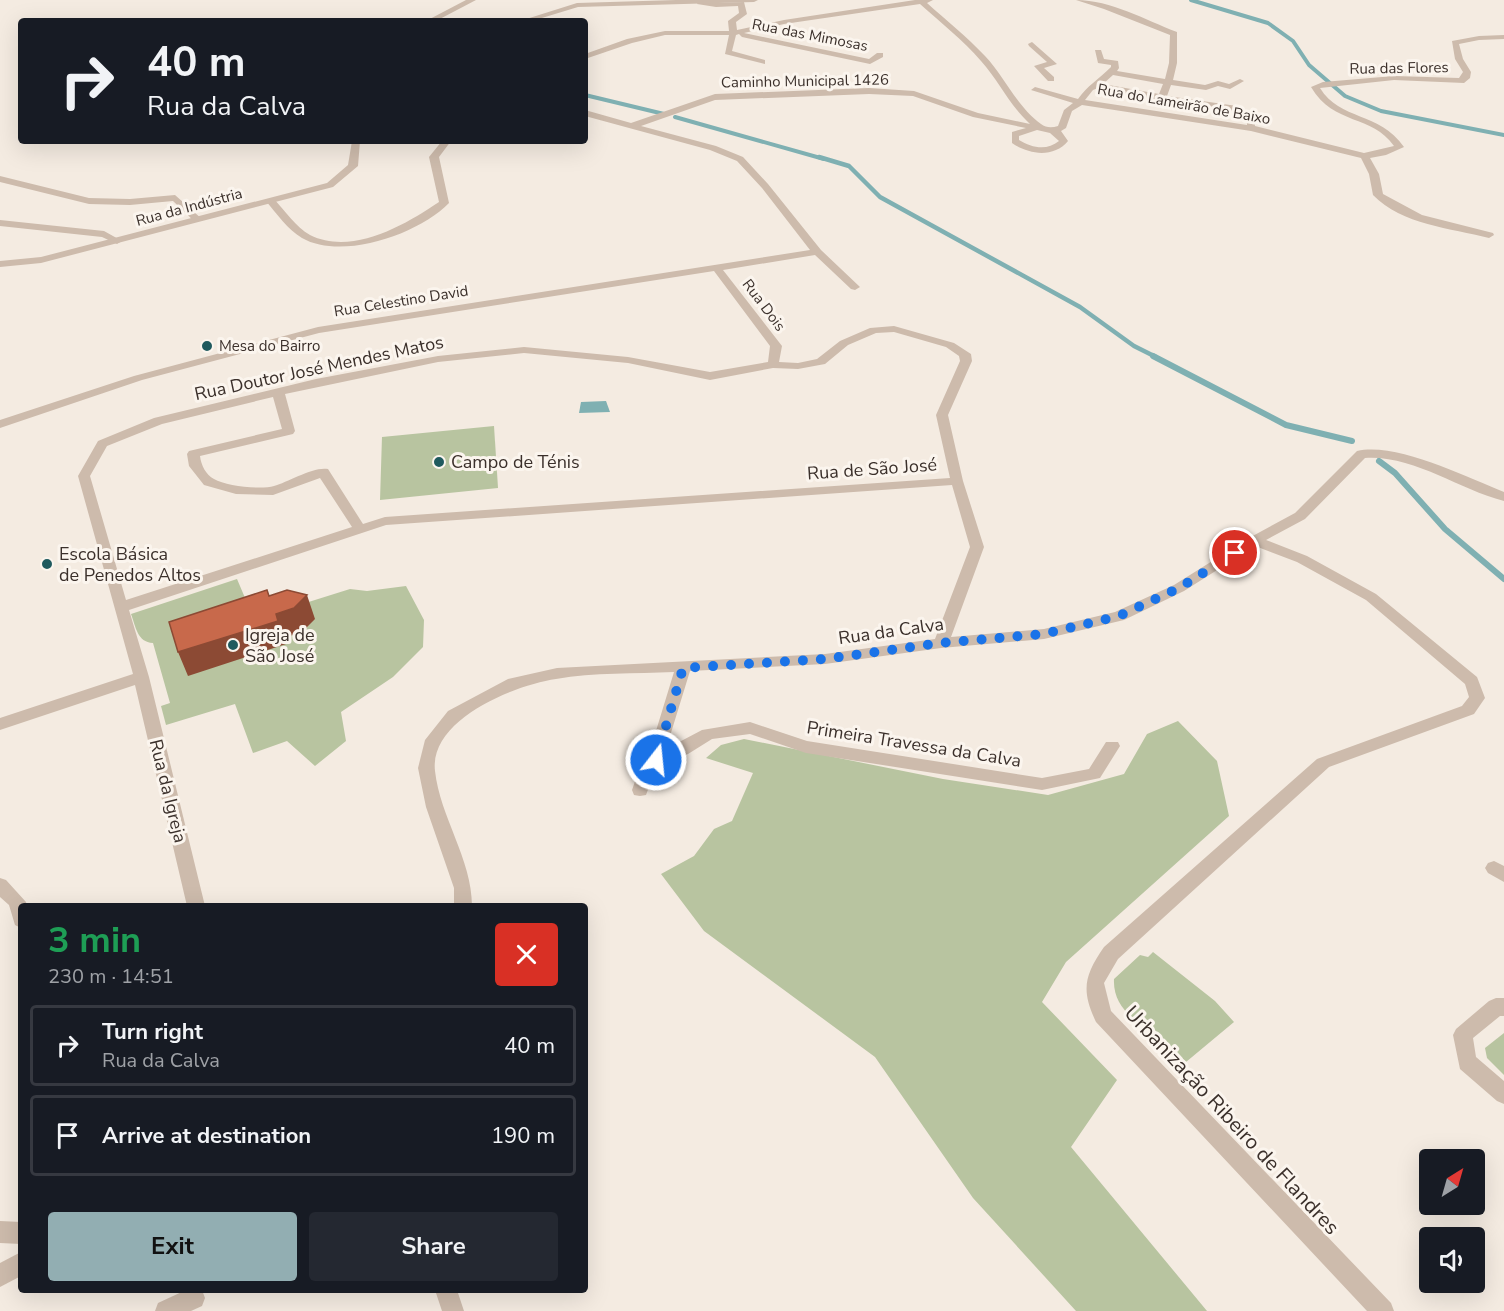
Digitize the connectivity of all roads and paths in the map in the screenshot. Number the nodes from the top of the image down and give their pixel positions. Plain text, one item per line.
1 (472, 0) edge
2 (754, 0) edge
3 (1080, 0) edge
4 (730, 1) edge
5 (926, 1) edge
6 (700, 2) junction
7 (436, 18) edge
8 (534, 18) edge
9 (733, 33) junction
10 (1504, 37) edge
11 (1032, 44) dead end
12 (1098, 52) dead end
13 (880, 55) dead end
14 (588, 56) edge
15 (762, 62) dead end
16 (1111, 72) junction
17 (1051, 79) dead end
18 (1240, 81) dead end
19 (1168, 82) junction
20 (1097, 85) junction
21 (1035, 90) dead end
22 (1162, 98) junction
23 (1080, 102) junction
24 (1022, 112) junction
25 (588, 114) edge
26 (672, 114) junction
27 (976, 115) junction
28 (995, 120) junction
29 (631, 125) junction
30 (1251, 128) junction
31 (1037, 129) junction
32 (1053, 132) junction
33 (667, 135) junction
34 (1007, 136) junction
35 (356, 144) edge
36 (445, 144) edge
37 (1399, 147) joint
38 (1364, 156) junction
39 (0, 179) edge
40 (271, 201) junction
41 (198, 220) junction
42 (0, 223) edge
43 (1489, 235) dead end
44 (117, 241) junction
45 (817, 252) junction
46 (0, 264) edge
47 (716, 267) junction
48 (855, 287) dead end
49 (773, 365) junction
50 (278, 392) junction
51 (0, 423) edge
52 (957, 481) junction
53 (1504, 496) edge
54 (360, 529) junction
55 (1254, 541) junction
56 (121, 608) junction
57 (941, 643) junction
58 (683, 668) junction
59 (141, 676) junction
60 (0, 724) edge
61 (1112, 746) dead end
62 (656, 760) junction
63 (640, 790) dead end
64 (0, 885) edge
65 (463, 897) edge
66 (195, 903) edge
67 (18, 909) edge
68 (1504, 1007) edge
69 (1504, 1094) edge
70 (0, 1232) edge
71 (18, 1233) edge
72 (18, 1265) edge
73 (0, 1276) edge
74 (447, 1293) edge
75 (194, 1298) dead end
76 (166, 1311) edge
77 (453, 1311) edge
78 (1383, 1311) edge

1 - 7 street
2 - 4 street
3 - 19 street
4 - 6 street
5 - 9 street
5 - 24 street
6 - 8 street
6 - 9 street
9 - 13 street, Rua das Mimosas
9 - 14 street
9 - 15 street
10 - 37 street, Rua das Flores
11 - 17 street
12 - 16 street
16 - 19 street
16 - 20 street
18 - 19 street
19 - 22 street
20 - 22 street
20 - 23 street
21 - 23 street, Rua do Lameirão de Baixo
22 - 30 street
23 - 30 street, Rua do Lameirão de Baixo
23 - 32 street
24 - 28 street
24 - 31 street
25 - 29 street
26 - 27 street, Caminho Municipal 1426
26 - 29 street, Caminho Municipal 1426
26 - 33 street
27 - 28 street, Caminho Municipal 1426
27 - 34 street, Caminho Municipal 1426
28 - 31 street, Caminho Municipal 1426
29 - 33 street
30 - 38 street, Rua do Lameirão de Baixo
31 - 32 street, Caminho Municipal 1426
31 - 34 street
32 - 34 street, Caminho Municipal 1426
33 - 45 street
35 - 40 street, Rua da Indústria
36 - 40 street
37 - 38 street, Rua do Lameirão de Baixo
38 - 43 street
39 - 41 street
40 - 41 street, Rua da Indústria
41 - 44 street, Rua da Indústria
42 - 44 street
44 - 46 street, Rua da Indústria
45 - 47 street, Rua Celestino David
45 - 48 street
47 - 49 street, Rua Dois
47 - 51 street, Rua Celestino David
49 - 50 street, Rua Doutor José Mendes Matos
49 - 52 street, Rua de São José
50 - 54 street
50 - 56 street, Rua Doutor José Mendes Matos
52 - 54 street, Rua de São José
52 - 57 street
53 - 55 street, Rua da Calva
54 - 56 street
55 - 57 street, Rua da Calva
55 - 78 street, Urbanização Ribeiro de Flandres
56 - 59 street, Rua da Igreja
57 - 58 street, Rua da Calva
58 - 62 street
58 - 65 street, Rua da Calva
59 - 60 street
59 - 66 street, Rua da Igreja
61 - 62 street, Primeira Travessa da Calva
62 - 63 street
64 - 67 street
68 - 69 street
70 - 71 street
72 - 73 street
74 - 77 street
75 - 76 street

